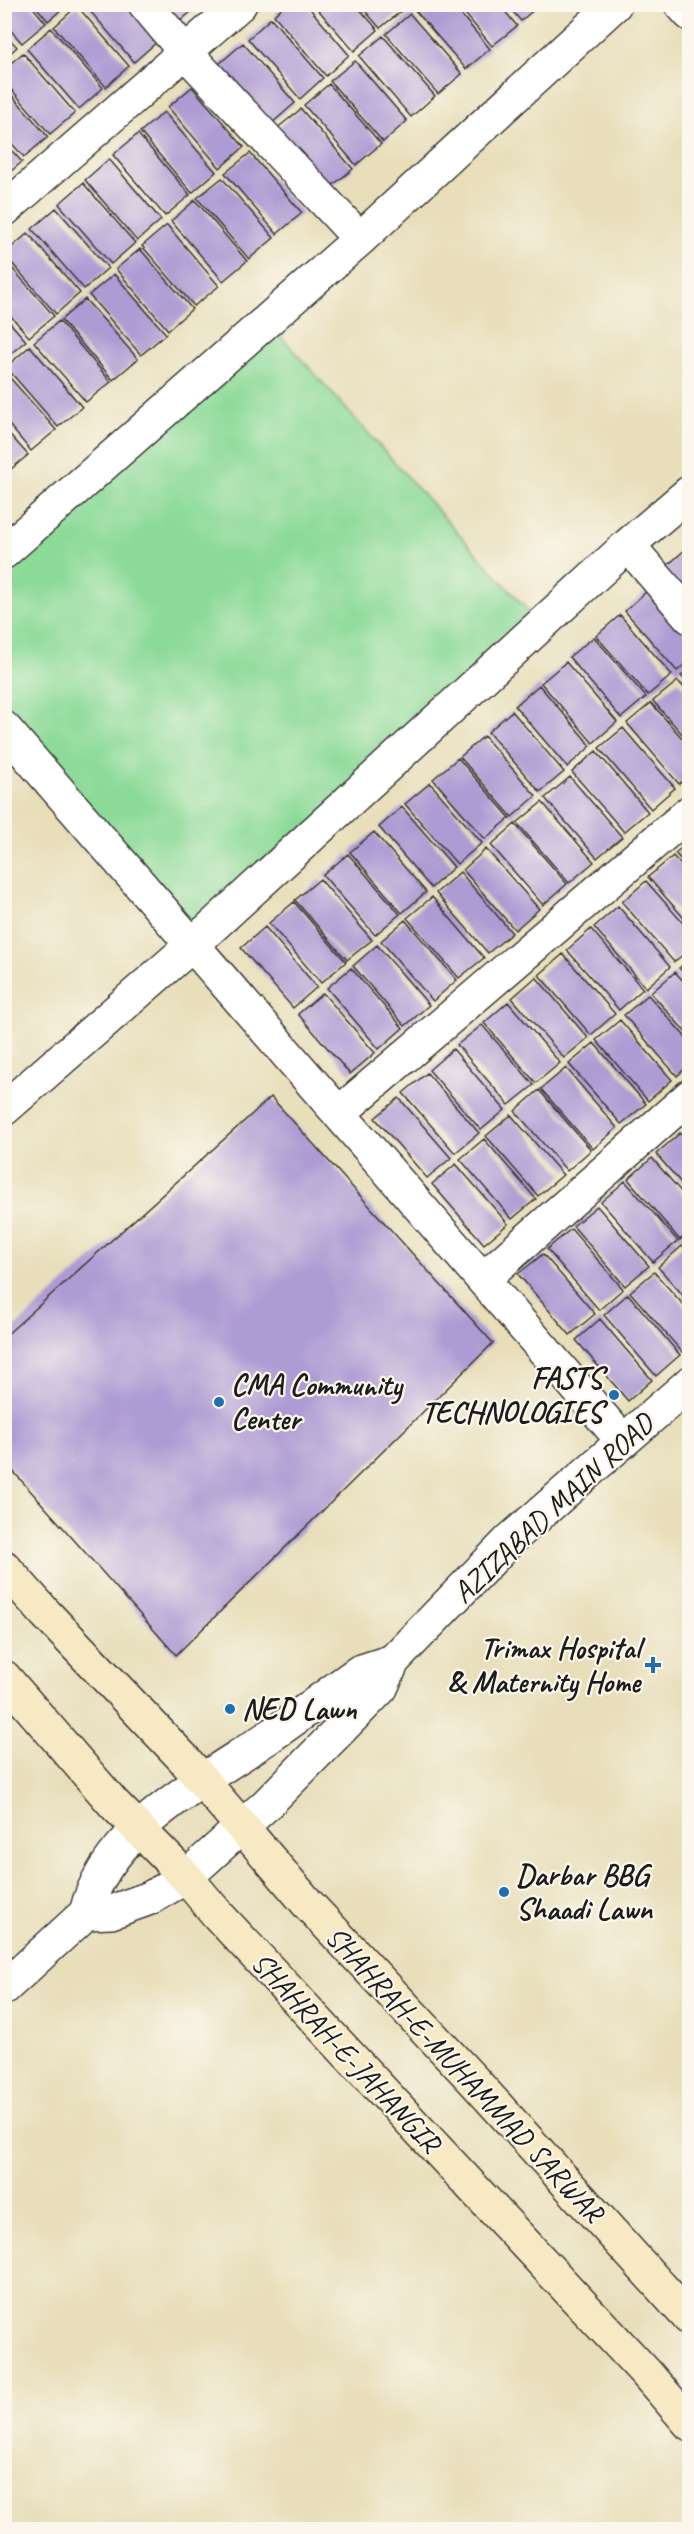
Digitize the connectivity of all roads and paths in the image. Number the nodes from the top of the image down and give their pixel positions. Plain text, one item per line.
1 (145, 4) edge
2 (240, 4) edge
3 (615, 4) edge
4 (681, 4) edge
5 (690, 14) edge
6 (185, 52) junction
7 (4, 210) edge
8 (360, 239) junction
9 (690, 492) edge
10 (628, 545) junction
11 (4, 552) edge
12 (690, 617) edge
13 (4, 728) edge
14 (690, 812) edge
15 (192, 945) junction
16 (690, 1096) edge
17 (4, 1109) edge
18 (339, 1113) junction
19 (483, 1279) junction
20 (690, 1383) edge
21 (623, 1442) junction
22 (4, 1567) edge
23 (393, 1661) junction
24 (4, 1677) edge
25 (202, 1782) junction
26 (137, 1828) junction
27 (242, 1828) junction
28 (186, 1877) junction
29 (86, 1913) junction
30 (4, 1988) edge
31 (690, 2319) edge
32 (690, 2424) edge

1 - 6 street
2 - 6 street
3 - 8 street
4 - 5 street
6 - 7 street
6 - 8 street
8 - 11 street
9 - 10 street
10 - 12 street
10 - 15 street
13 - 15 street
14 - 18 street
15 - 17 street
15 - 18 street
16 - 19 street
18 - 19 street
19 - 21 street
20 - 21 street, AZIZABAD MAIN ROAD
21 - 23 street, AZIZABAD MAIN ROAD
22 - 25 main road
23 - 25 street, AZIZABAD MAIN ROAD
23 - 27 street, AZIZABAD MAIN ROAD
24 - 26 main road, SHAHRAH-E-JAHANGIR
25 - 26 street, AZIZABAD MAIN ROAD
25 - 27 main road
26 - 28 main road, SHAHRAH-E-JAHANGIR
26 - 29 street, AZIZABAD MAIN ROAD
27 - 28 street, AZIZABAD MAIN ROAD
27 - 31 main road, SHAHRAH-E-MUHAMMAD SARWAR
28 - 29 street, AZIZABAD MAIN ROAD
28 - 32 main road, SHAHRAH-E-JAHANGIR
29 - 30 street

